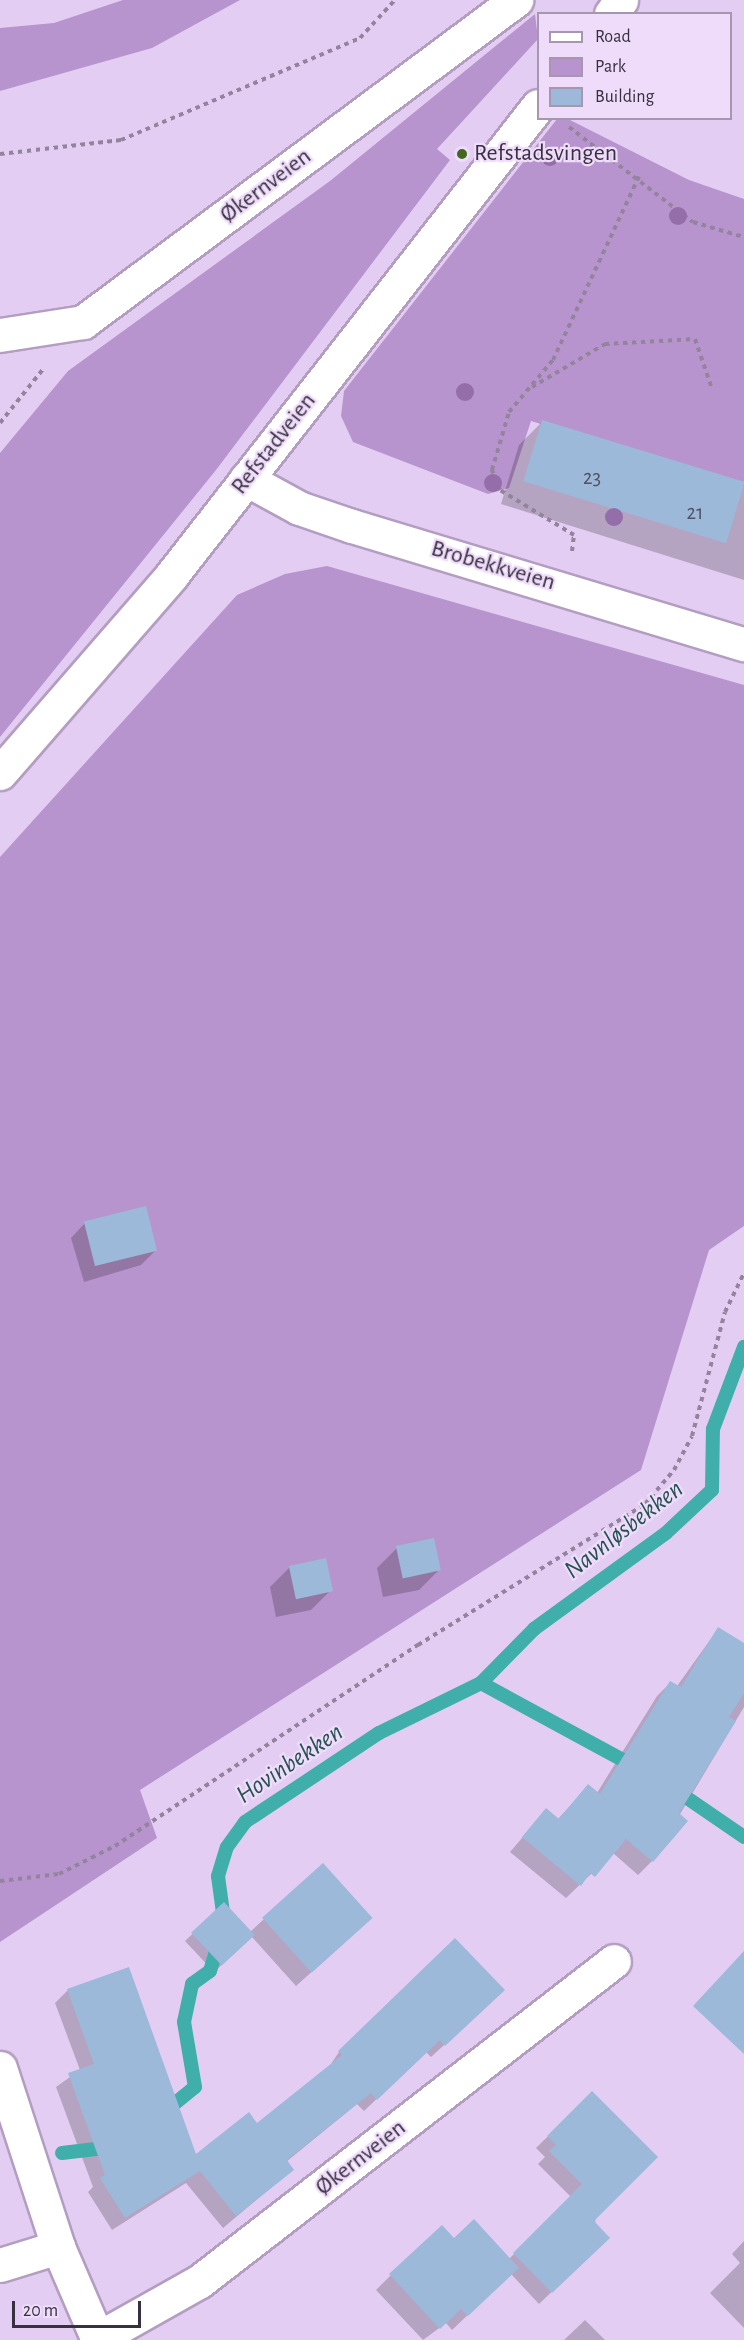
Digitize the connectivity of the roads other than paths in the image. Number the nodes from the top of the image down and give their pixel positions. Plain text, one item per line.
1 (516, 0) edge
2 (621, 0) edge
3 (612, 12) edge
4 (547, 120) edge
5 (0, 335) edge
6 (246, 479) junction
7 (744, 644) edge
8 (0, 773) edge
9 (614, 1962) dead end
10 (0, 2068) edge
11 (58, 2247) junction
12 (0, 2265) edge
13 (98, 2339) edge

1 - 5 street, Økernveien
2 - 3 street
4 - 6 street, Refstadveien
6 - 7 street, Brobekkveien
6 - 8 street, Refstadveien
9 - 13 street, Økernveien
10 - 11 street, Økernveien
11 - 12 street
11 - 13 street, Økernveien

